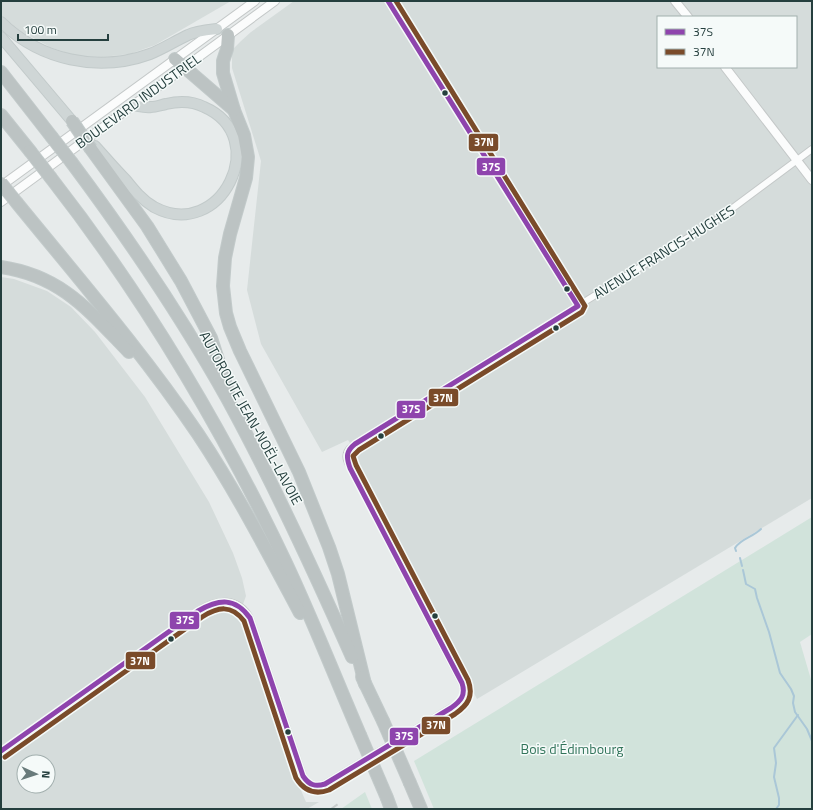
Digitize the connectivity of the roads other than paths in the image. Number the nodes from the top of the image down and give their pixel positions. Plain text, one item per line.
1 (255, 1) edge
2 (275, 1) edge
3 (388, 1) edge
4 (675, 1) edge
5 (687, 16) edge
6 (1, 22) edge
7 (217, 29) junction
8 (228, 36) junction
9 (1, 37) edge
10 (175, 59) junction
11 (185, 67) junction
12 (727, 68) edge
13 (1, 72) edge
14 (133, 105) junction
15 (234, 110) junction
16 (1, 115) edge
17 (72, 122) joint
18 (93, 147) junction
19 (812, 149) edge
20 (797, 160) junction
21 (812, 180) edge
22 (1, 185) edge
23 (1, 202) edge
24 (1, 267) edge
25 (578, 306) junction
26 (171, 396) junction
27 (235, 413) junction
28 (335, 675) junction
29 (365, 684) junction
30 (1, 751) edge
31 (389, 804) edge
32 (421, 809) edge

1 - 7 street, BOULEVARD INDUSTRIEL
2 - 8 street, BOULEVARD INDUSTRIEL
3 - 25 street
4 - 5 street
6 - 7 main road
7 - 10 street, BOULEVARD INDUSTRIEL
8 - 11 street, BOULEVARD INDUSTRIEL
8 - 15 highway
9 - 17 main road
10 - 11 highway
10 - 22 street, BOULEVARD INDUSTRIEL
11 - 14 street, BOULEVARD INDUSTRIEL
11 - 15 highway
12 - 20 street
13 - 27 highway, AUTOROUTE JEAN-NOËL-LAVOIE, bridge
14 - 18 main road
14 - 23 street, BOULEVARD INDUSTRIEL
15 - 29 highway
16 - 28 highway, bridge
17 - 18 highway, bridge
18 - 27 highway
19 - 20 street, AVENUE FRANCIS-HUGHES
20 - 21 street
20 - 25 street, AVENUE FRANCIS-HUGHES
22 - 26 highway, bridge
24 - 26 highway
25 - 30 street, AVENUE FRANCIS-HUGHES
26 - 28 highway
27 - 29 highway, AUTOROUTE JEAN-NOËL-LAVOIE
28 - 31 highway, bridge
29 - 32 highway, AUTOROUTE JEAN-NOËL-LAVOIE, bridge

